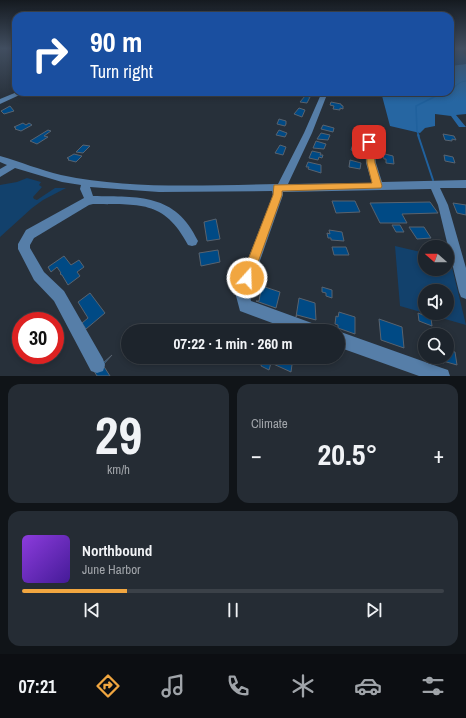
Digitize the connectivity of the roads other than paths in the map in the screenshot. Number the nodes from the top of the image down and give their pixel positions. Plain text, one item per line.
1 (14, 96) edge
2 (323, 96) edge
3 (0, 102) edge
4 (369, 142) dead end
5 (0, 159) edge
6 (13, 165) junction
7 (0, 174) edge
8 (86, 182) junction
9 (466, 184) edge
10 (434, 185) junction
11 (378, 186) junction
12 (279, 188) junction
13 (90, 200) junction
14 (192, 242) dead end
15 (466, 292) edge
16 (295, 324) edge
17 (345, 341) edge
18 (96, 365) dead end
19 (442, 376) edge

1 - 3 street
2 - 12 street
4 - 11 street
5 - 6 street
6 - 7 street
6 - 8 street
8 - 12 street
8 - 13 street
9 - 10 street
10 - 11 street
10 - 15 street
11 - 12 street
12 - 16 street
13 - 14 street
13 - 18 street
17 - 19 street

